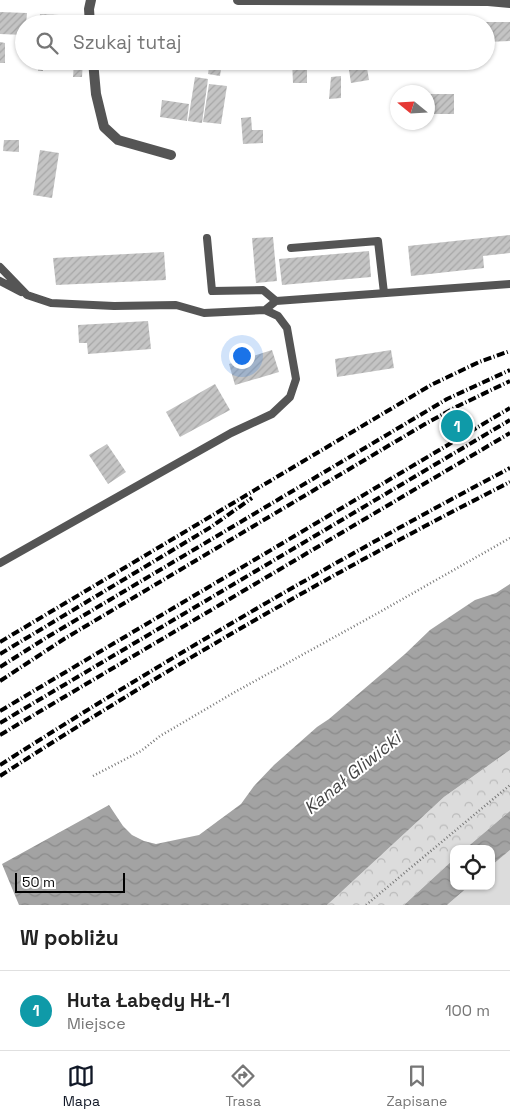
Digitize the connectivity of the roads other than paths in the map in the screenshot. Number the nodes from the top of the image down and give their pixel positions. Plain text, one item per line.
1 (90, 0) edge
2 (238, 0) edge
3 (510, 3) edge
4 (89, 15) edge
5 (94, 70) edge
6 (171, 155) dead end
7 (207, 238) dead end
8 (291, 248) dead end
9 (0, 267) edge
10 (0, 282) edge
11 (510, 284) edge
12 (384, 293) junction
13 (27, 295) junction
14 (276, 301) junction
15 (265, 310) junction
16 (0, 564) edge

1 - 4 street
2 - 3 street
5 - 6 street
7 - 14 lane
8 - 12 lane
9 - 13 lane
10 - 13 lane
11 - 12 lane
12 - 14 lane
13 - 15 lane
14 - 15 lane
15 - 16 lane

